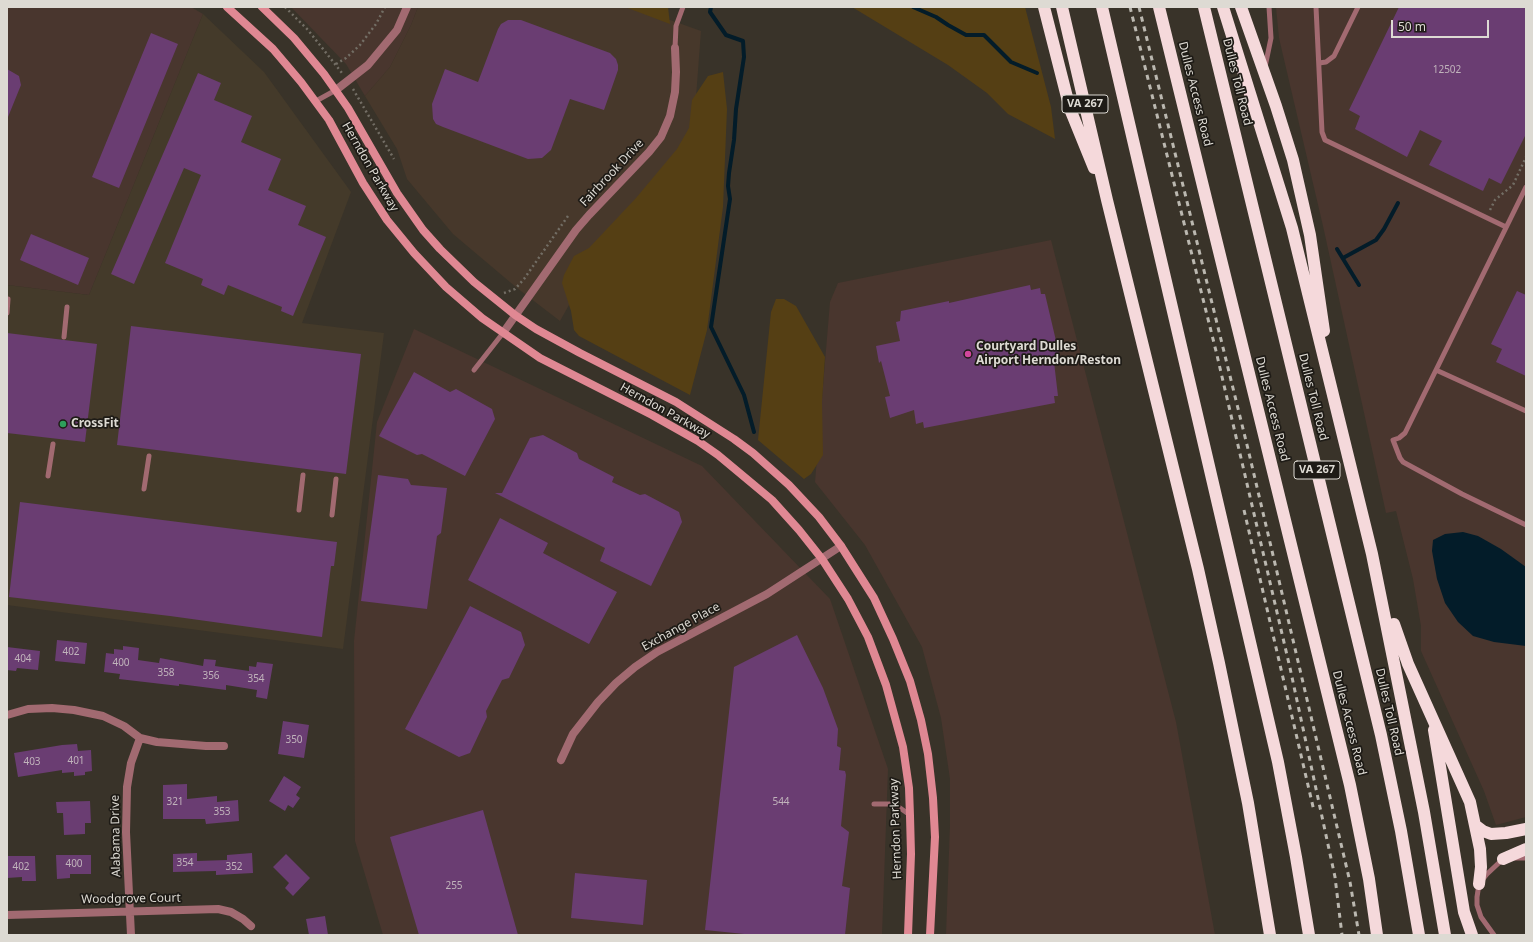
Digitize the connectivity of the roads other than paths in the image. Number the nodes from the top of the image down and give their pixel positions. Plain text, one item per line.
1 (227, 7) edge
2 (262, 7) edge
3 (407, 7) edge
4 (683, 7) edge
5 (1044, 7) edge
6 (1062, 7) edge
7 (1102, 7) edge
8 (1159, 7) edge
9 (1204, 7) edge
10 (1223, 7) edge
11 (1241, 7) edge
12 (1269, 7) edge
13 (1316, 7) edge
14 (1358, 7) edge
15 (674, 48) joint
16 (1319, 63) junction
17 (1264, 72) junction
18 (336, 90) junction
19 (316, 101) junction
20 (1526, 187) edge
21 (1107, 200) junction
22 (1506, 227) junction
23 (8, 298) dead end
24 (67, 307) dead end
25 (7, 313) edge
26 (515, 315) junction
27 (503, 333) junction
28 (64, 337) dead end
29 (474, 370) dead end
30 (1436, 370) junction
31 (1330, 384) junction
32 (1526, 411) edge
33 (53, 444) dead end
34 (149, 456) dead end
35 (304, 474) dead end
36 (48, 476) dead end
37 (336, 480) dead end
38 (144, 489) dead end
39 (299, 510) dead end
40 (332, 515) dead end
41 (1526, 525) edge
42 (841, 546) junction
43 (1372, 554) junction
44 (822, 559) junction
45 (7, 715) edge
46 (1431, 715) junction
47 (140, 738) junction
48 (224, 746) dead end
49 (561, 760) dead end
50 (874, 804) dead end
51 (910, 816) junction
52 (1475, 825) junction
53 (1526, 829) edge
54 (1526, 849) edge
55 (1526, 858) edge
56 (1503, 859) junction
57 (1479, 884) junction
58 (130, 911) junction
59 (7, 915) edge
60 (251, 926) dead end
61 (131, 935) edge
62 (908, 935) edge
63 (930, 935) edge
64 (1270, 935) edge
65 (1309, 935) edge
66 (1377, 935) edge
67 (1419, 935) edge
68 (1445, 935) edge
69 (1472, 935) edge
70 (1494, 935) edge

1 - 19 main road, Herndon Parkway
2 - 18 main road, Herndon Parkway
3 - 18 street
4 - 15 lane, Fairbrook Drive
5 - 21 highway
6 - 21 highway, VA 267
7 - 65 highway
8 - 66 highway, Dulles Access Road
9 - 67 highway, Dulles Toll Road / VA 267
10 - 31 highway
11 - 17 highway
12 - 17 lane
13 - 16 lane
14 - 16 lane
15 - 26 street, Fairbrook Drive
16 - 22 lane
17 - 31 highway
18 - 19 lane
18 - 26 main road, Herndon Parkway
19 - 27 main road, Herndon Parkway
20 - 22 lane
21 - 64 highway, VA 267
22 - 30 lane
23 - 25 lane
24 - 28 lane
26 - 27 street, Fairbrook Drive
26 - 42 main road, Herndon Parkway
27 - 29 lane
27 - 44 main road, Herndon Parkway
30 - 32 lane
30 - 41 lane
31 - 43 highway
33 - 36 lane
34 - 38 lane
35 - 39 lane
37 - 40 lane
42 - 44 street, Exchange Place
42 - 63 main road, Herndon Parkway
43 - 46 highway
43 - 68 highway
44 - 49 street, Exchange Place
44 - 51 main road, Herndon Parkway
45 - 47 street
46 - 52 highway
46 - 69 highway
47 - 48 street
47 - 58 street, Alabama Drive
50 - 51 lane
51 - 62 main road, Herndon Parkway
52 - 53 highway
52 - 57 highway
54 - 56 highway
55 - 56 lane
56 - 57 lane
57 - 70 lane
58 - 59 street, Woodgrove Court
58 - 60 street, Woodgrove Court
58 - 61 street, Alabama Drive

